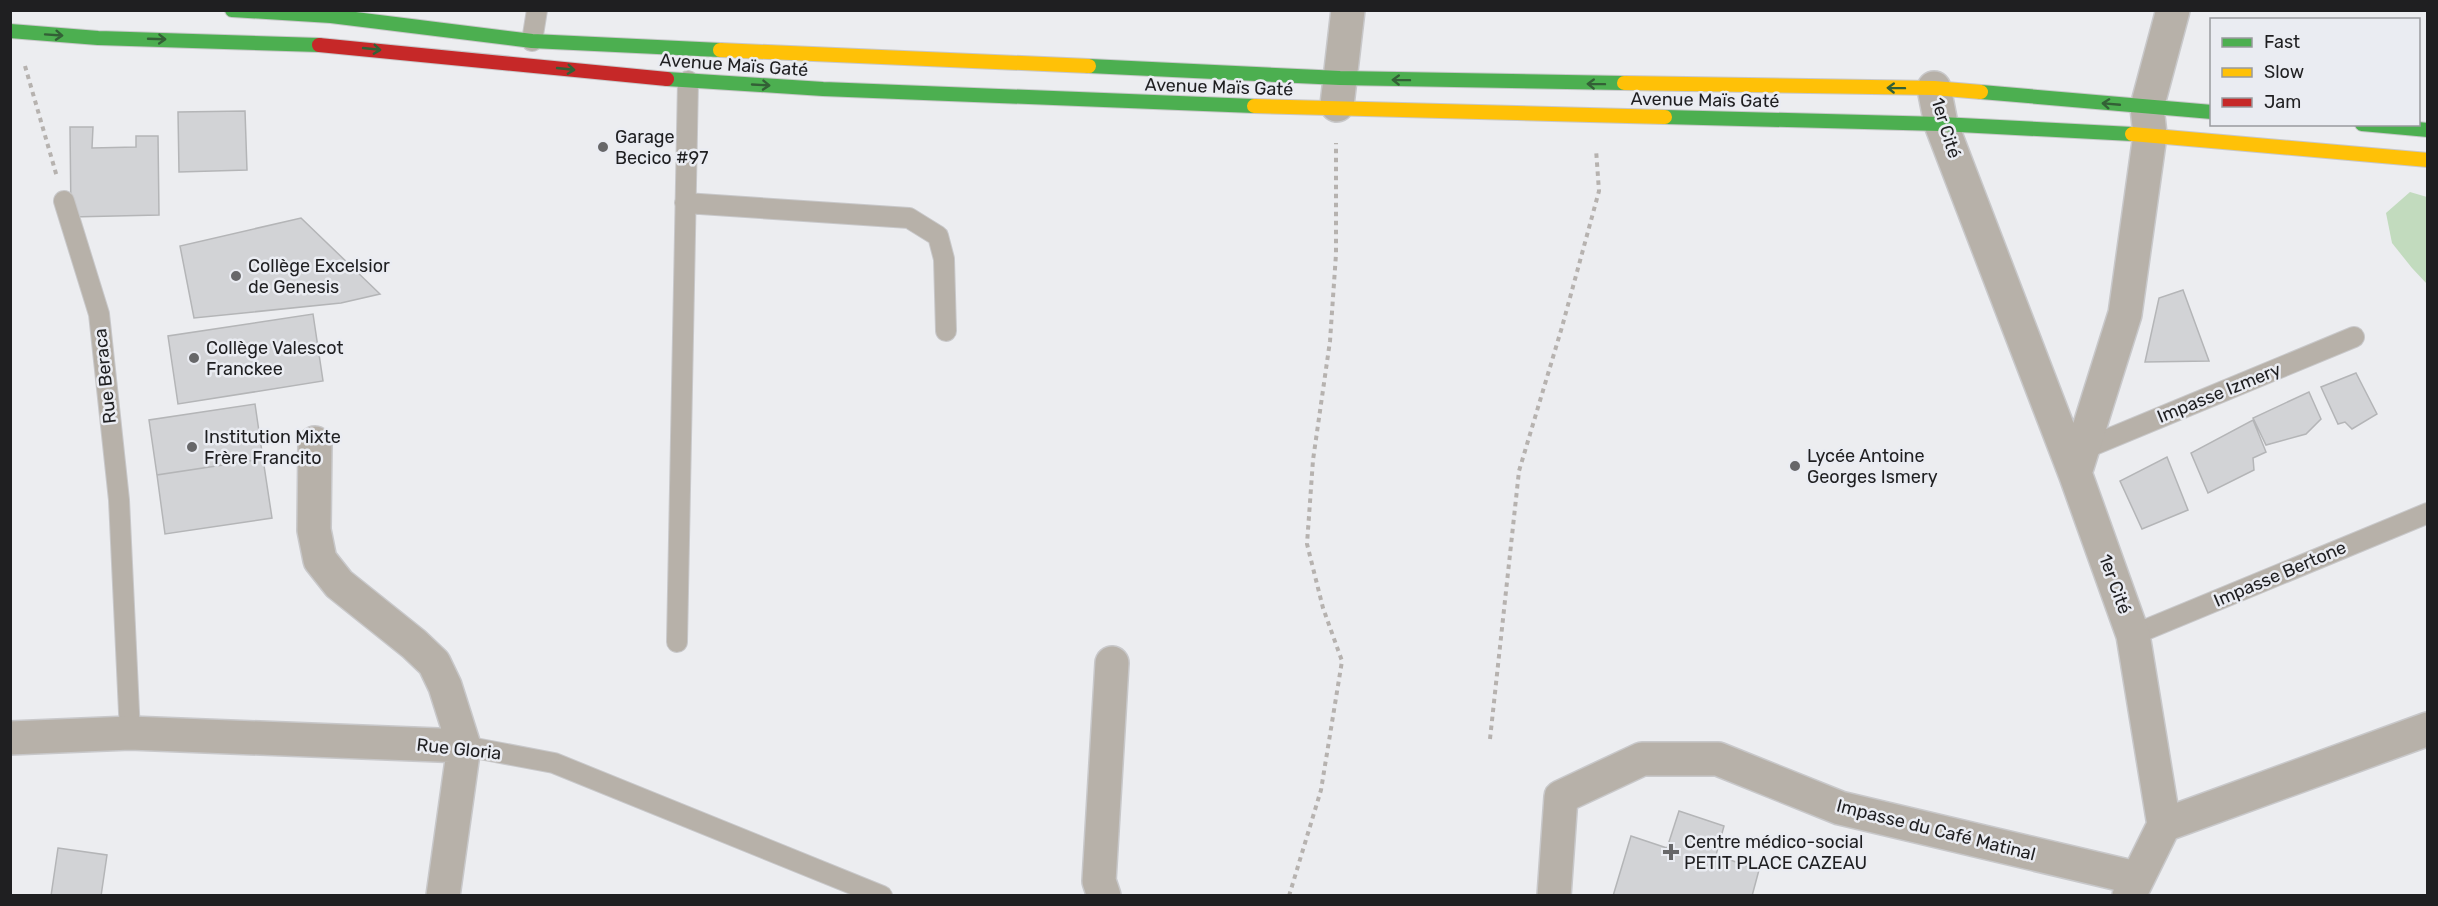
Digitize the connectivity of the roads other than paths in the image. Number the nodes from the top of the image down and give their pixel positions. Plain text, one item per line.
1 (232, 10) edge
2 (537, 10) edge
3 (1348, 10) edge
4 (2172, 10) edge
5 (332, 24) edge
6 (11, 31) edge
7 (532, 40) junction
8 (688, 81) junction
9 (1934, 88) junction
10 (1338, 94) junction
11 (2210, 112) edge
12 (2149, 121) junction
13 (1941, 124) junction
14 (2384, 126) edge
15 (2427, 130) edge
16 (2427, 160) edge
17 (64, 201) road end
18 (686, 203) junction
19 (946, 331) dead end
20 (2354, 337) dead end
21 (315, 443) dead end
22 (2080, 461) junction
23 (2427, 513) edge
24 (2133, 635) junction
25 (677, 642) dead end
26 (1112, 663) dead end
27 (2427, 729) edge
28 (130, 733) junction
29 (10, 738) edge
30 (464, 746) junction
31 (2164, 825) junction
32 (2133, 887) edge
33 (443, 896) edge
34 (882, 896) edge
35 (1104, 896) edge
36 (1554, 896) edge

1 - 5 street, Avenue Maïs Gaté
2 - 7 lane
3 - 10 street
4 - 12 street
6 -> 5 street, Avenue Maïs Gaté
5 - 7 street, Avenue Maïs Gaté
5 -> 8 street, Avenue Maïs Gaté
7 - 10 street, Avenue Maïs Gaté
8 -> 10 street, Avenue Maïs Gaté
8 - 18 lane
9 -> 10 street, Avenue Maïs Gaté
12 -> 9 street, Avenue Maïs Gaté
9 - 13 street, 1er Cité
10 - 13 street, Avenue Maïs Gaté
11 - 12 street, Avenue Maïs Gaté
12 - 13 street, Avenue Maïs Gaté
12 - 16 street, Avenue Maïs Gaté
12 - 22 street
13 - 22 street, 1er Cité
14 - 15 street
17 - 28 lane, Rue Beraca
18 - 19 lane
18 - 25 lane
20 - 22 lane, Impasse Izmery
21 - 30 street
22 - 24 street, 1er Cité
23 - 24 lane, Impasse Bertone
24 - 31 street, 1er Cité
26 - 35 street
27 - 31 street
28 - 29 street, Rue Gloria
28 - 30 street, Rue Gloria
30 - 33 street
30 - 34 lane, Rue Gloria
31 - 32 street
32 - 36 street, Impasse du Café Matinal

